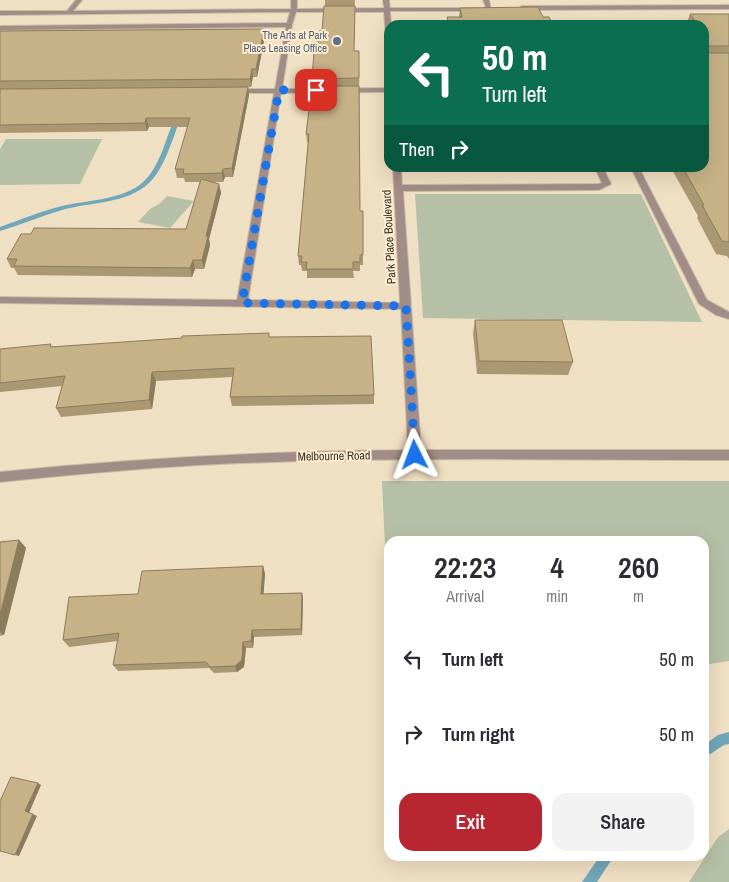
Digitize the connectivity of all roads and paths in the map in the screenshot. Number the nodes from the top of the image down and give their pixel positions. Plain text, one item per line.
1 (79, 0) edge
2 (294, 0) edge
3 (386, 0) edge
4 (486, 0) edge
5 (528, 0) edge
6 (688, 0) edge
7 (694, 7) junction
8 (726, 7) edge
9 (515, 8) edge
10 (532, 8) junction
11 (387, 9) junction
12 (488, 9) junction
13 (497, 9) edge
14 (294, 10) junction
15 (69, 12) junction
16 (729, 13) edge
17 (1, 14) edge
18 (388, 20) edge
19 (289, 25) junction
20 (0, 28) edge
21 (279, 90) junction
22 (384, 90) edge
23 (219, 91) edge
24 (397, 172) edge
25 (601, 172) edge
26 (637, 172) edge
27 (398, 188) junction
28 (0, 300) edge
29 (242, 303) junction
30 (406, 306) junction
31 (729, 316) edge
32 (415, 455) junction
33 (729, 456) edge
34 (0, 477) edge

1 - 15 street
2 - 14 street
3 - 11 street
4 - 12 street
5 - 10 street
6 - 7 street
7 - 8 street
7 - 10 street
8 - 16 street
9 - 10 street
11 - 12 street
11 - 14 street
11 - 18 street
12 - 13 street
14 - 15 street
14 - 19 street
15 - 17 street
19 - 20 street
19 - 21 street
21 - 22 street
21 - 23 street
21 - 29 street
24 - 27 street, Park Place Boulevard
25 - 27 street
26 - 31 street
27 - 30 street, Park Place Boulevard
28 - 29 street
29 - 30 street
30 - 32 street, Park Place Boulevard
32 - 33 street, Melbourne Road
32 - 34 street, Melbourne Road

